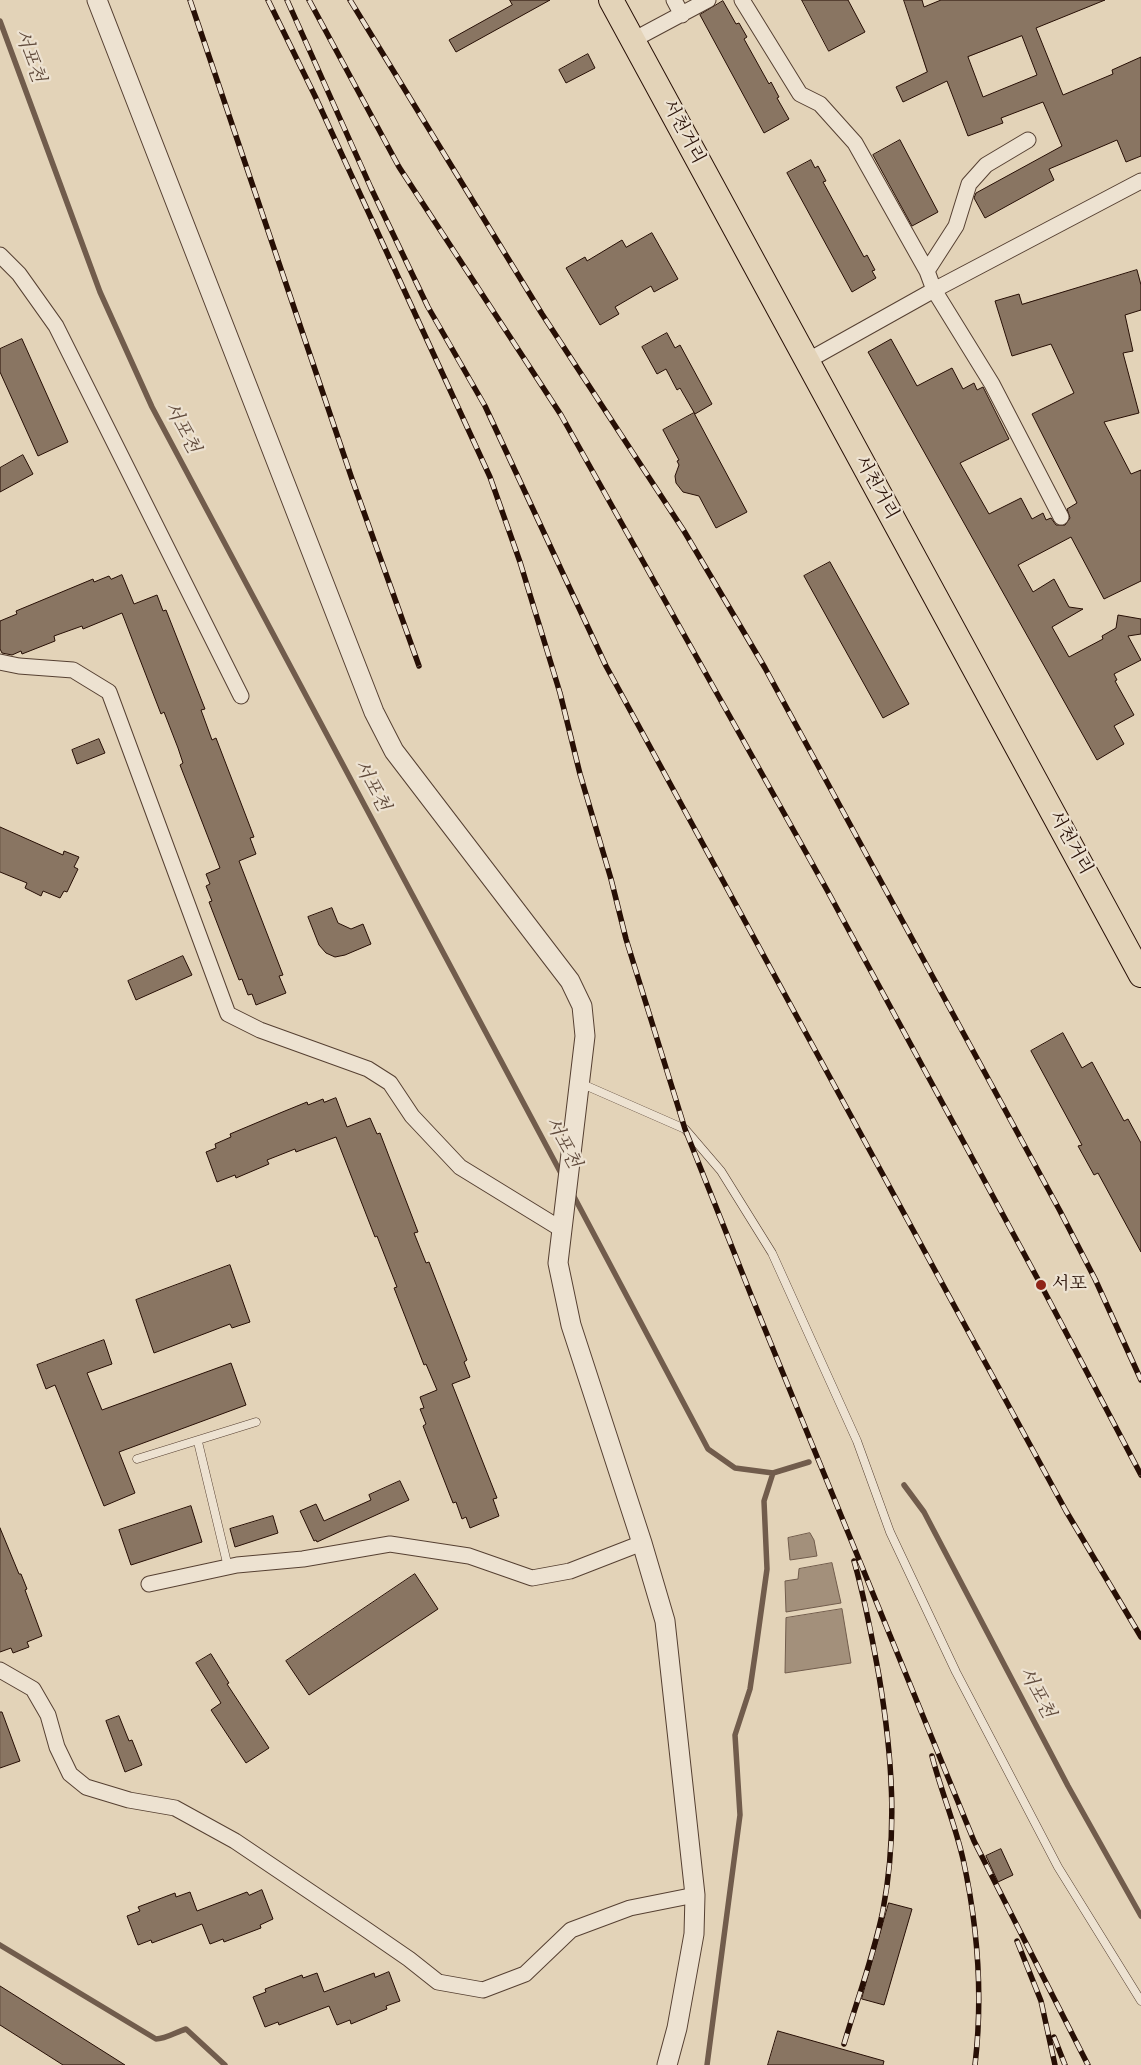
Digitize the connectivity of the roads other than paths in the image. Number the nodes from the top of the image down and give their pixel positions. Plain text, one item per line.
1 (97, 0) edge
2 (611, 0) edge
3 (674, 0) edge
4 (708, 0) edge
5 (742, 0) edge
6 (682, 15) junction
7 (633, 40) junction
8 (1028, 140) dead end
9 (1141, 181) edge
10 (0, 255) edge
11 (927, 271) junction
12 (934, 290) junction
13 (806, 361) junction
14 (1061, 517) dead end
15 (0, 662) edge
16 (241, 696) dead end
17 (1134, 945) edge
18 (1141, 975) edge
19 (580, 1083) junction
20 (562, 1220) junction
21 (256, 1422) dead end
22 (198, 1442) junction
23 (137, 1459) dead end
24 (642, 1543) junction
25 (228, 1566) junction
26 (149, 1584) dead end
27 (0, 1670) edge
28 (695, 1895) junction
29 (1141, 2001) edge
30 (667, 2065) edge

1 - 19 street
2 - 7 main road, 서천거리
3 - 6 street
4 - 6 street
5 - 11 street
6 - 7 street
7 - 13 main road, 서천거리
8 - 11 street
9 - 12 street
10 - 16 street
11 - 12 street
12 - 13 street
12 - 14 street
13 - 17 main road, 서천거리
15 - 20 street
17 - 18 main road, 서천거리
19 - 20 street
19 - 29 lane
20 - 24 street
21 - 22 lane
22 - 23 lane
22 - 25 lane
24 - 25 street
24 - 28 street
25 - 26 street
27 - 28 street
28 - 30 street

